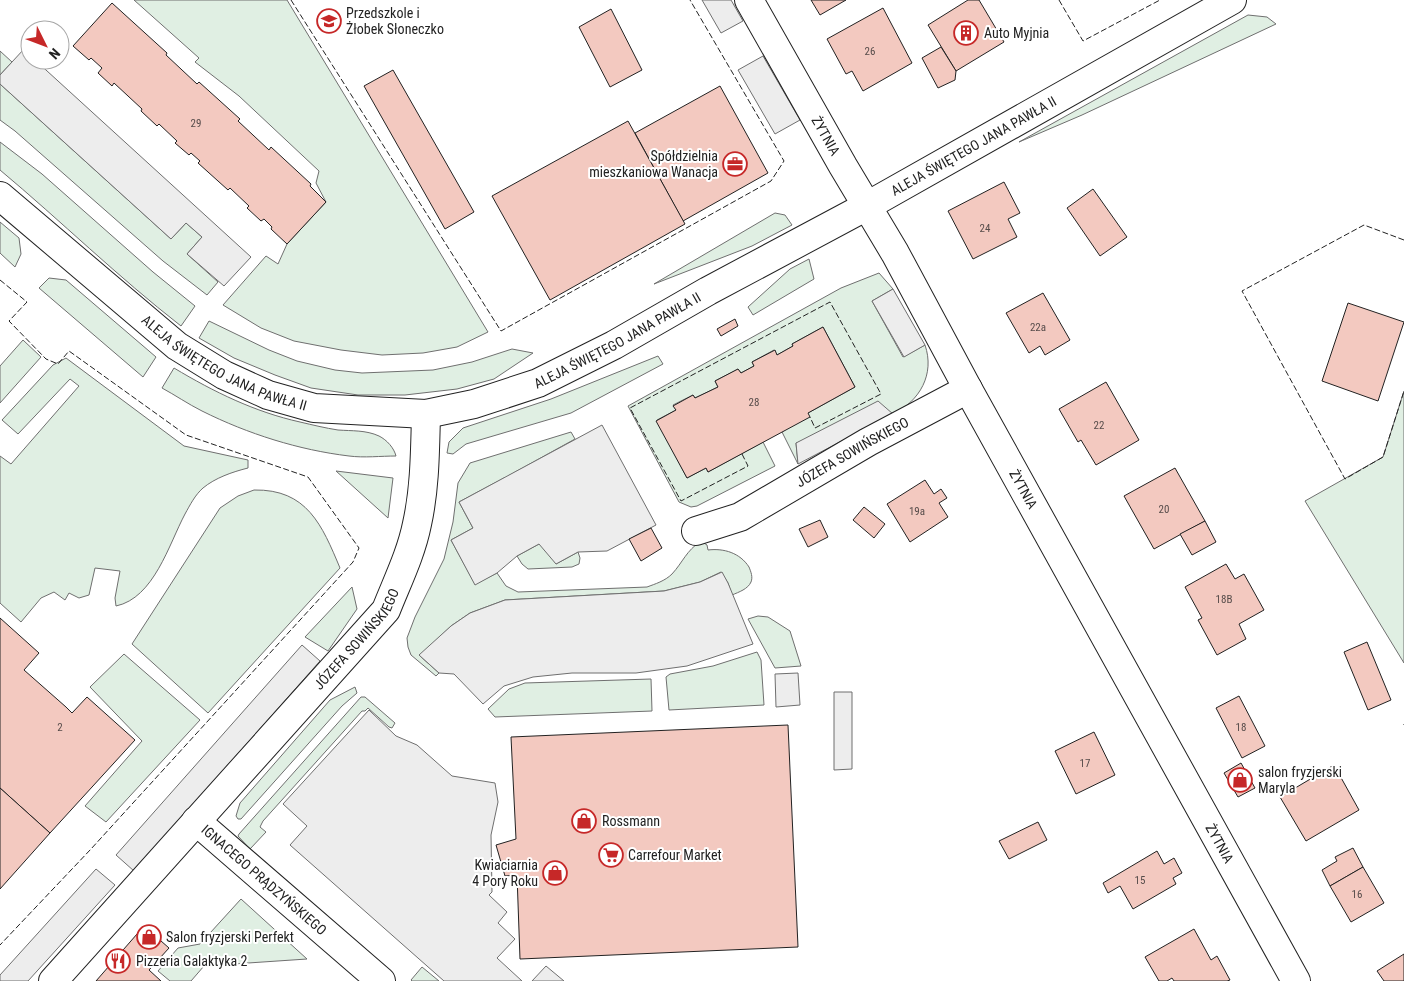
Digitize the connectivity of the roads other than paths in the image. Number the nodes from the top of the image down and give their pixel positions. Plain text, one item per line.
1 (749, 0) edge
2 (1232, 0) edge
3 (0, 196) edge
4 (867, 206) junction
5 (968, 389) junction
6 (426, 414) junction
7 (696, 530) dead end
8 (196, 821) junction
9 (53, 981) edge
10 (381, 981) edge
11 (1296, 981) edge

1 - 4 street, ŻYTNIA
2 - 4 street, ALEJA ŚWIĘTEGO JANA PAWŁA II
3 - 6 street, ALEJA ŚWIĘTEGO JANA PAWŁA II
4 - 5 street, ŻYTNIA
4 - 6 street, ALEJA ŚWIĘTEGO JANA PAWŁA II
5 - 7 street, JÓZEFA SOWIŃSKIEGO
5 - 11 street, ŻYTNIA
6 - 8 street, JÓZEFA SOWIŃSKIEGO
8 - 9 street, IGNACEGO PRĄDZYŃSKIEGO
8 - 10 street, IGNACEGO PRĄDZYŃSKIEGO

